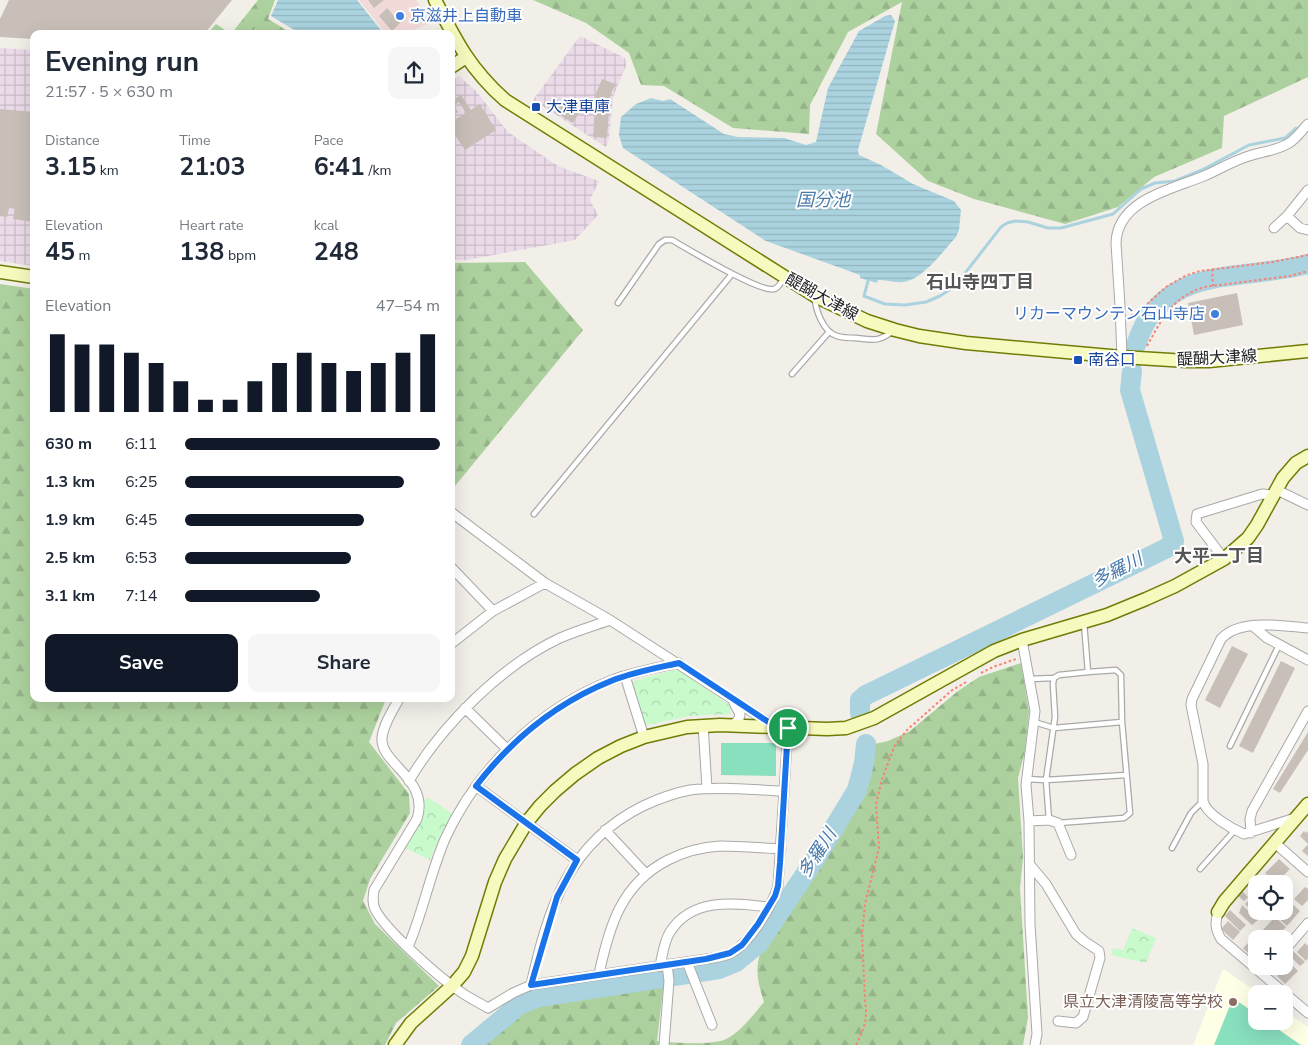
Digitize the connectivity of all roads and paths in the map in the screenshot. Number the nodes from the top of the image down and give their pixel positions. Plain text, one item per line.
1 (435, 0) edge
2 (450, 30) edge
3 (455, 40) edge
4 (466, 57) junction
5 (455, 64) edge
6 (1308, 124) edge
7 (1308, 190) edge
8 (1287, 216) junction
9 (1274, 228) dead end
10 (1308, 230) edge
11 (1308, 255) edge
12 (1212, 270) junction
13 (1308, 271) edge
14 (0, 272) edge
15 (732, 274) junction
16 (30, 276) edge
17 (785, 277) junction
18 (1213, 284) junction
19 (815, 296) junction
20 (618, 303) dead end
21 (1121, 319) junction
22 (894, 330) junction
23 (829, 332) junction
24 (1308, 351) edge
25 (1122, 357) junction
26 (1144, 359) junction
27 (792, 374) dead end
28 (1308, 456) edge
29 (1275, 492) junction
30 (1308, 505) edge
31 (534, 514) dead end
32 (455, 515) edge
33 (1224, 559) junction
34 (455, 571) edge
35 (545, 583) junction
36 (493, 611) junction
37 (610, 620) junction
38 (1084, 622) junction
39 (1253, 626) junction
40 (1308, 628) edge
41 (1022, 640) junction
42 (455, 641) edge
43 (1279, 645) junction
44 (1025, 656) junction
45 (1308, 660) edge
46 (679, 663) junction
47 (1088, 672) junction
48 (977, 675) dead end
49 (625, 676) junction
50 (1030, 678) junction
51 (1054, 678) junction
52 (969, 680) dead end
53 (726, 696) junction
54 (398, 702) edge
55 (465, 708) junction
56 (1308, 711) edge
57 (1033, 722) junction
58 (1122, 722) junction
59 (703, 725) junction
60 (733, 725) junction
61 (782, 728) junction
62 (1054, 728) junction
63 (644, 737) junction
64 (1230, 746) dead end
65 (507, 749) junction
66 (1126, 775) junction
67 (1026, 779) junction
68 (1046, 780) junction
69 (410, 781) junction
70 (476, 786) junction
71 (707, 788) junction
72 (784, 791) junction
73 (1203, 801) junction
74 (1308, 804) edge
75 (1296, 818) junction
76 (1029, 821) junction
77 (527, 822) junction
78 (1054, 822) junction
79 (605, 830) junction
80 (1235, 830) junction
81 (1252, 833) junction
82 (1274, 843) junction
83 (1172, 848) dead end
84 (781, 849) junction
85 (1071, 855) dead end
86 (577, 860) junction
87 (1030, 865) junction
88 (1200, 869) dead end
89 (1307, 870) edge
90 (646, 874) junction
91 (769, 907) junction
92 (1218, 912) joint
93 (1308, 923) edge
94 (1293, 940) edge
95 (408, 947) junction
96 (687, 962) junction
97 (1248, 962) edge
98 (664, 964) junction
99 (599, 974) junction
100 (1263, 975) edge
101 (531, 985) junction
102 (452, 986) junction
103 (1308, 1013) edge
104 (1058, 1020) dead end
105 (712, 1025) dead end
106 (395, 1045) edge
107 (664, 1045) edge
108 (856, 1045) edge
109 (1035, 1045) edge

1 - 2 main road, 醍醐大津線
3 - 4 main road, 醍醐大津線
4 - 5 main road
4 - 17 main road, 醍醐大津線
6 - 21 street
7 - 8 street
8 - 9 street
8 - 10 street
11 - 12 path
12 - 18 path
12 - 21 path
13 - 18 path
14 - 16 main road
15 - 17 lane
15 - 20 lane
15 - 31 lane
17 - 19 main road, 醍醐大津線
18 - 26 path
19 - 22 main road, 醍醐大津線
19 - 23 lane
21 - 25 street
22 - 23 lane
22 - 25 main road, 醍醐大津線
23 - 27 lane
24 - 26 main road, 醍醐大津線
25 - 26 main road, 醍醐大津線
28 - 29 main road
29 - 30 street
29 - 33 main road
29 - 33 street
32 - 35 street
33 - 38 main road
34 - 36 street
35 - 36 street
35 - 37 street
36 - 42 street
37 - 46 street
37 - 55 street
38 - 41 main road
38 - 47 lane
39 - 40 street
39 - 43 street
39 - 73 street
41 - 44 street
41 - 61 main road
43 - 45 street
43 - 64 lane
44 - 48 path
44 - 50 street
46 - 49 street
46 - 53 street
47 - 51 lane
47 - 58 lane
49 - 63 street
49 - 65 street
50 - 51 lane
50 - 57 street
51 - 62 lane
52 - 108 path
53 - 60 street
53 - 61 street
54 - 69 street
55 - 65 street
55 - 69 street
56 - 81 street
57 - 62 lane
57 - 67 street
58 - 62 lane
58 - 66 lane
59 - 60 main road
59 - 63 main road
59 - 71 street
60 - 61 main road
61 - 72 street
62 - 68 lane
63 - 77 main road
65 - 70 street
66 - 68 lane
66 - 78 lane
67 - 68 lane
67 - 76 street
68 - 78 lane
69 - 95 street
70 - 77 street
70 - 95 street
71 - 72 street
71 - 79 street
72 - 84 street
73 - 80 street
73 - 83 lane
74 - 75 main road
75 - 81 street
75 - 82 main road
76 - 78 street
76 - 87 street
77 - 86 street
77 - 102 main road
78 - 85 street
79 - 86 street
79 - 90 street
80 - 81 street
80 - 88 lane
82 - 89 street
82 - 92 main road
84 - 90 street
84 - 91 street
86 - 101 street
87 - 104 street
87 - 109 street
90 - 99 street
91 - 96 street
91 - 98 street
92 - 97 street
93 - 94 street
95 - 102 street
96 - 98 street
96 - 105 street
98 - 99 street
98 - 107 street
99 - 101 street
100 - 103 street
101 - 102 street
102 - 106 main road

